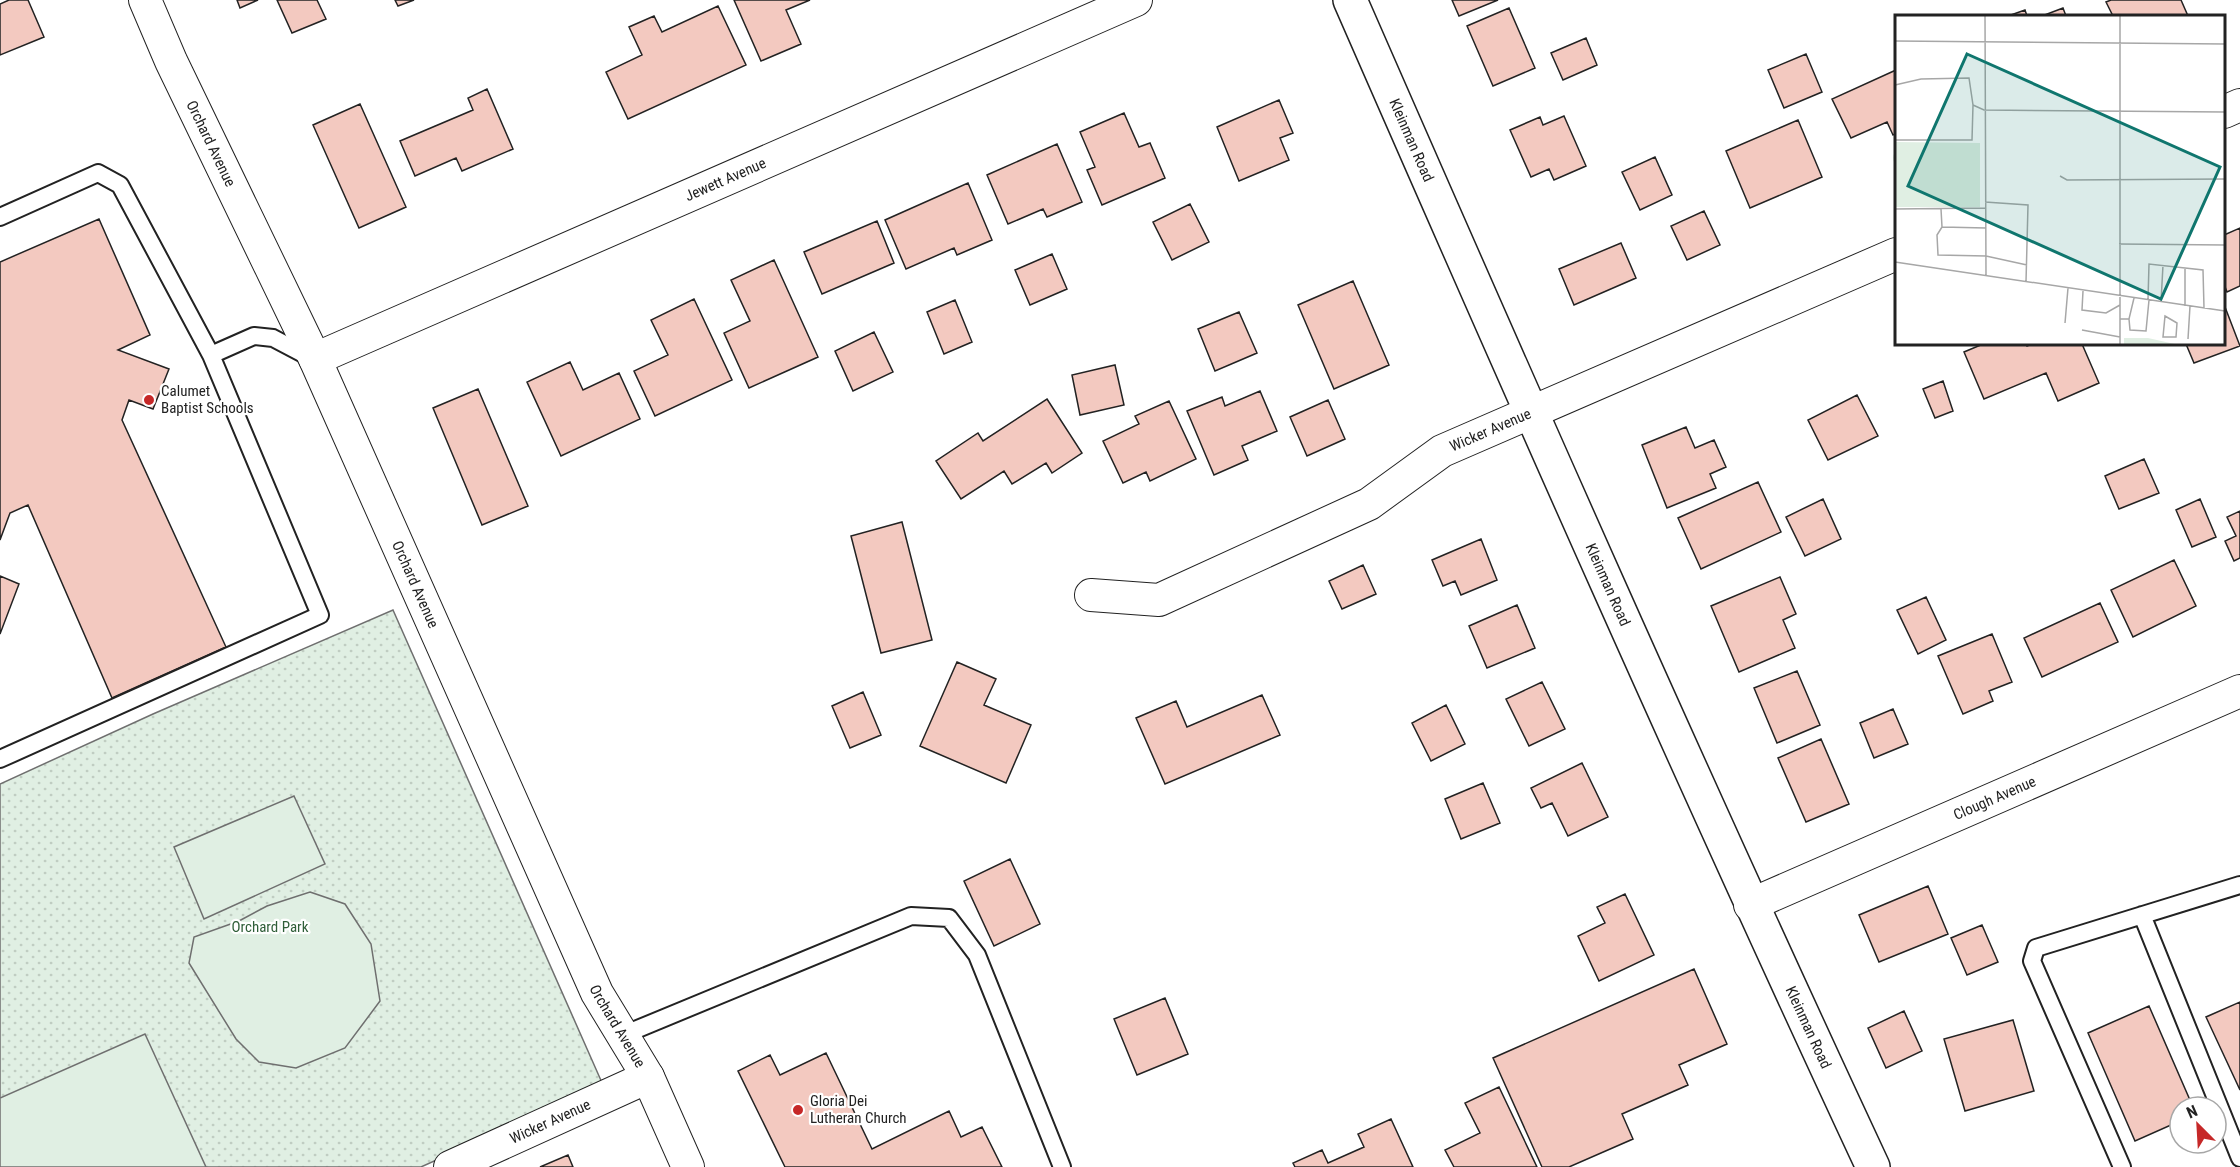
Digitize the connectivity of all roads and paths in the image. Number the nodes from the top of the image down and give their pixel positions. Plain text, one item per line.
1 (145, 0) edge
2 (1136, 0) edge
3 (1350, 0) edge
4 (2240, 105) edge
5 (2225, 111) edge
6 (0, 217) edge
7 (1895, 254) edge
8 (211, 355) junction
9 (315, 359) junction
10 (1531, 413) junction
11 (1091, 595) dead end
12 (2240, 692) edge
13 (0, 759) edge
14 (2240, 885) edge
15 (1750, 904) junction
16 (2142, 915) junction
17 (622, 1035) junction
18 (648, 1077) junction
19 (2240, 1158) edge
20 (450, 1167) edge
21 (688, 1167) edge
22 (1062, 1167) edge
23 (1873, 1167) edge
24 (2122, 1167) edge

1 - 9 street, Orchard Avenue
2 - 9 street, Jewett Avenue
3 - 10 street, Kleinman Road
4 - 5 street
6 - 8 lane
7 - 10 street, Wicker Avenue
8 - 9 lane
8 - 13 lane
9 - 17 street, Orchard Avenue
10 - 11 street, Wicker Avenue
10 - 15 street, Kleinman Road
12 - 15 street, Clough Avenue
14 - 16 lane
15 - 23 street, Kleinman Road
16 - 19 lane
16 - 24 lane
17 - 18 street, Orchard Avenue
17 - 22 lane
18 - 20 street, Wicker Avenue
18 - 21 street, Orchard Avenue

